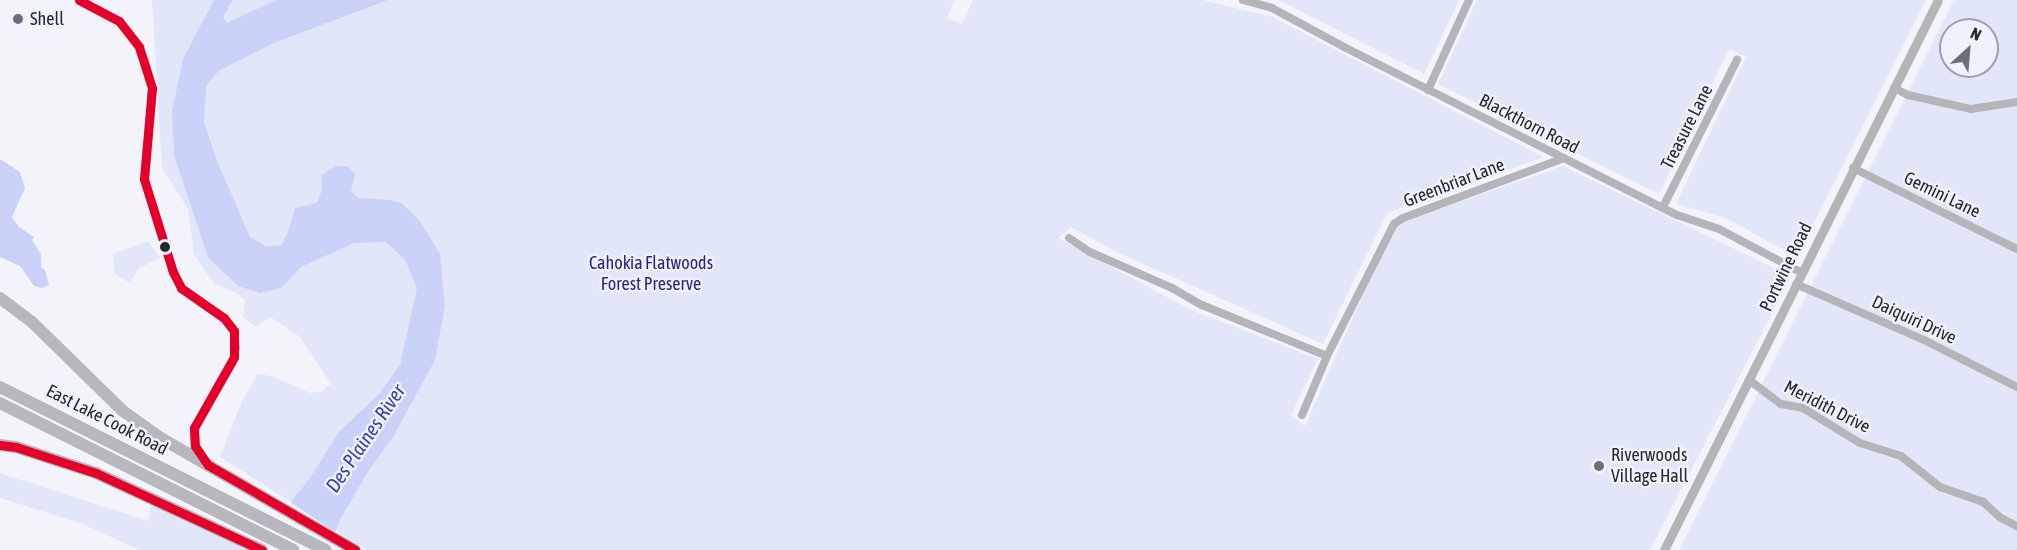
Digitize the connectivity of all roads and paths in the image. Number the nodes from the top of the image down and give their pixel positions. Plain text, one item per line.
1 (80, 0) edge
2 (1244, 0) edge
3 (1469, 0) edge
4 (1938, 0) edge
5 (1737, 60) dead end
6 (1894, 88) junction
7 (1428, 90) junction
8 (2017, 102) edge
9 (1564, 158) junction
10 (1853, 168) junction
11 (1663, 207) junction
12 (1069, 238) dead end
13 (2017, 249) edge
14 (1802, 273) junction
15 (1796, 284) junction
16 (0, 292) edge
17 (0, 298) edge
18 (32, 322) junction
19 (1327, 356) junction
20 (1749, 380) junction
21 (0, 387) edge
22 (2017, 387) edge
23 (0, 403) edge
24 (1302, 415) dead end
25 (0, 445) edge
26 (208, 465) junction
27 (2017, 526) edge
28 (260, 549) edge
29 (293, 550) edge
30 (326, 550) edge
31 (355, 550) edge
32 (1664, 550) edge

1 - 26 street
2 - 7 street, Blackthorn Road
3 - 7 street
4 - 6 street, Portwine Road
5 - 11 street, Treasure Lane
6 - 8 street
6 - 10 street, Portwine Road
7 - 9 street, Blackthorn Road
9 - 11 street, Blackthorn Road
9 - 19 street, Greenbriar Lane
10 - 13 street, Gemini Lane
10 - 14 street, Portwine Road
11 - 14 street, Blackthorn Road
12 - 19 street
14 - 15 street, Portwine Road
15 - 20 street, Portwine Road
15 - 22 street, Daiquiri Drive
16 - 18 main road
17 - 18 main road
18 - 26 main road
19 - 24 street, Greenbriar Lane
20 - 27 street, Meridith Drive
20 - 32 street, Portwine Road
21 - 30 main road, East Lake Cook Road
23 - 29 main road, East Lake Cook Road
25 - 28 main road
26 - 31 main road

